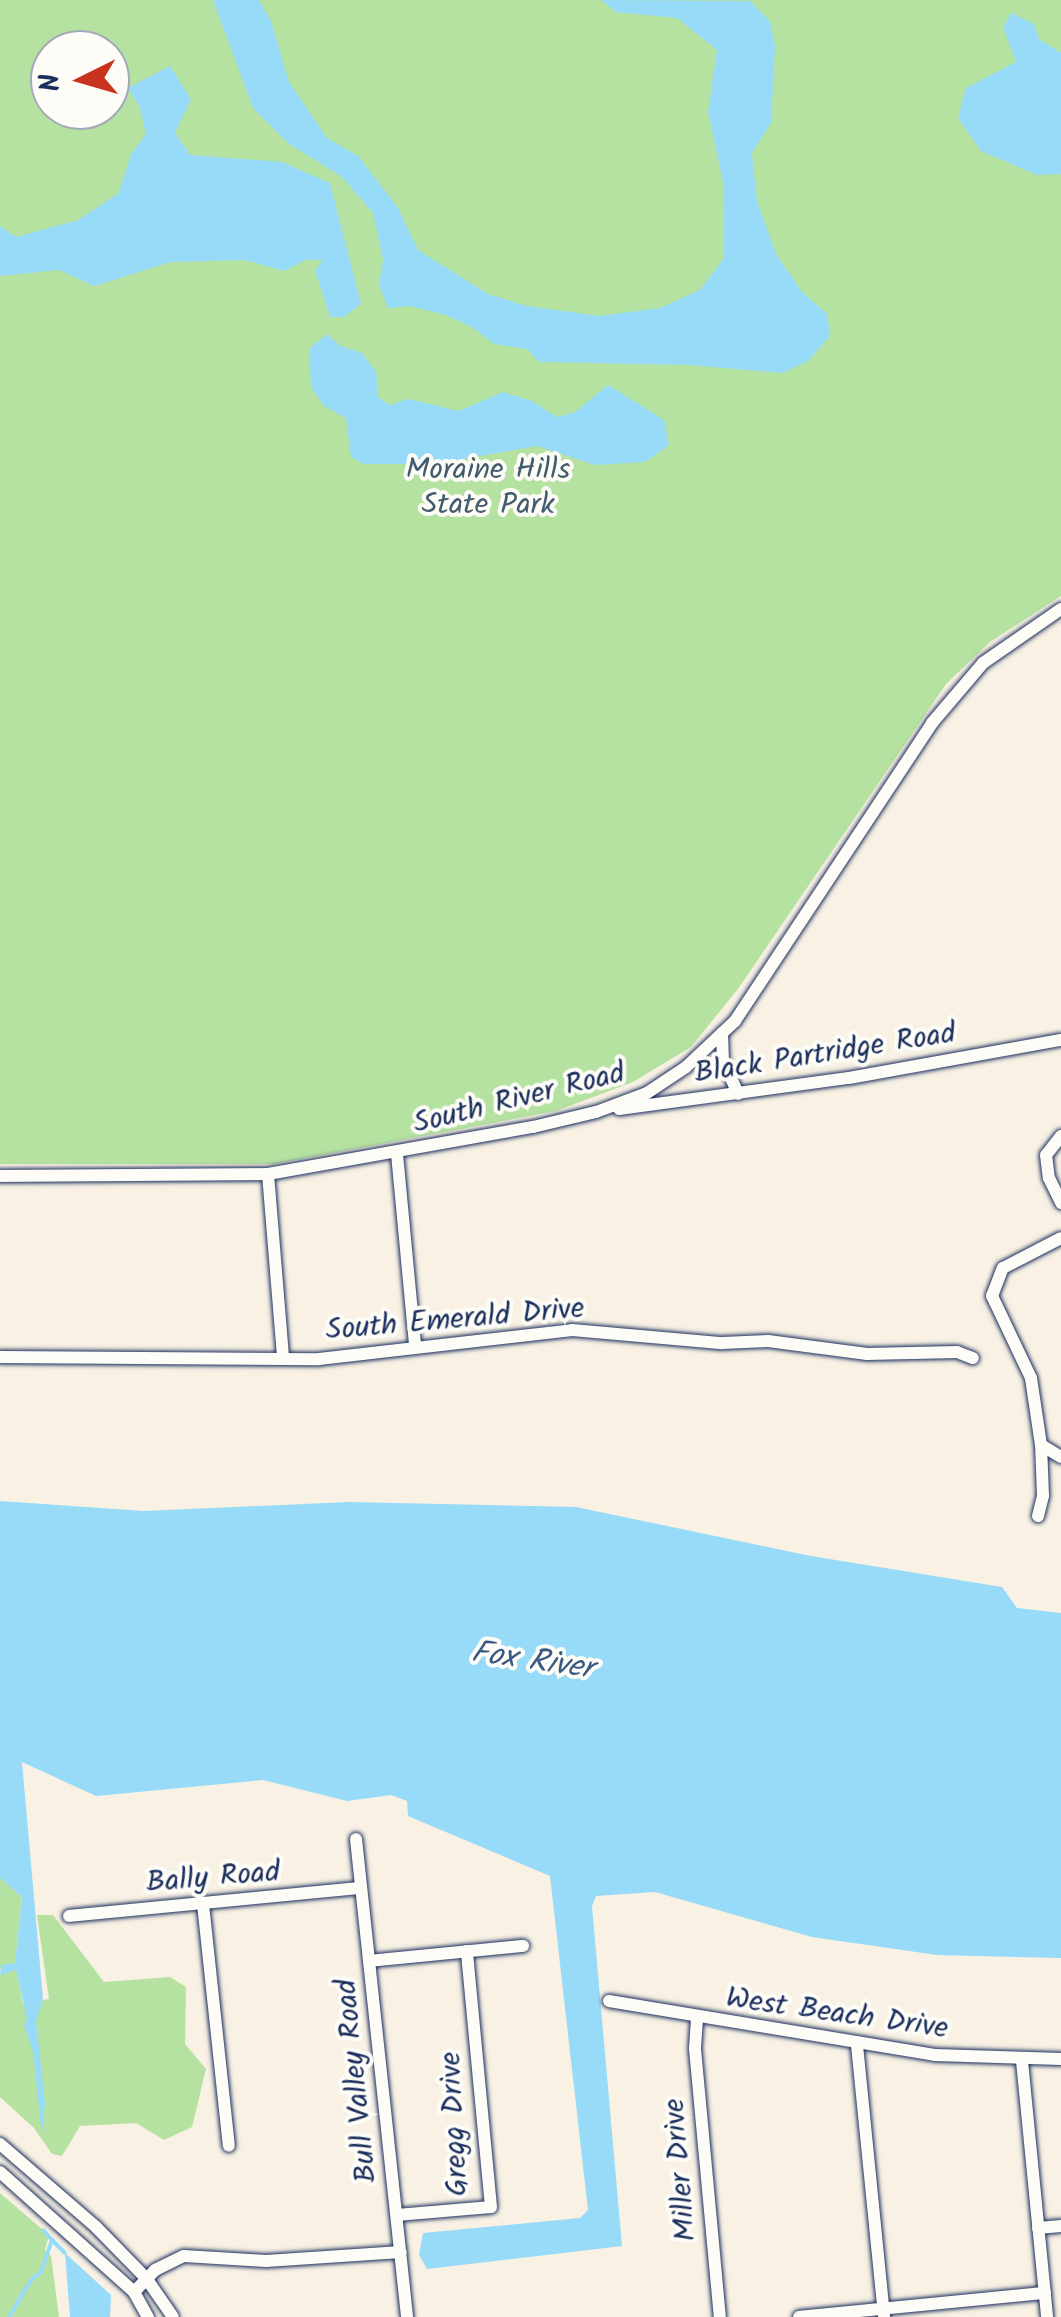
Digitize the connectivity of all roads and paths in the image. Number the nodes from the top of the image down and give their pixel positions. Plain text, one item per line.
1 (1061, 609) edge
2 (722, 1034) junction
3 (1061, 1040) edge
4 (738, 1094) junction
5 (596, 1112) junction
6 (1061, 1136) edge
7 (396, 1154) junction
8 (268, 1174) junction
9 (0, 1176) edge
10 (1061, 1203) edge
11 (1061, 1238) edge
12 (415, 1346) junction
13 (283, 1356) junction
14 (0, 1358) edge
15 (973, 1358) dead end
16 (1041, 1445) junction
17 (1061, 1457) edge
18 (1038, 1516) dead end
19 (356, 1839) dead end
20 (361, 1888) junction
21 (203, 1904) junction
22 (69, 1916) dead end
23 (523, 1946) dead end
24 (467, 1952) junction
25 (370, 1961) junction
26 (608, 2001) dead end
27 (697, 2019) junction
28 (857, 2045) junction
29 (1061, 2059) edge
30 (1022, 2061) junction
31 (0, 2144) edge
32 (229, 2146) dead end
33 (0, 2172) edge
34 (397, 2216) junction
35 (1061, 2226) edge
36 (1038, 2228) junction
37 (400, 2252) junction
38 (146, 2278) junction
39 (134, 2292) junction
40 (1046, 2293) junction
41 (884, 2313) edge
42 (148, 2317) edge
43 (173, 2317) edge
44 (407, 2317) edge
45 (720, 2317) edge
46 (799, 2317) edge
47 (1047, 2317) edge

1 - 2 street, South River Road
2 - 4 street
2 - 5 street, South River Road
3 - 4 street, Black Partridge Road
4 - 5 street, Black Partridge Road
5 - 7 street, South River Road
6 - 10 street
7 - 8 street, South River Road
7 - 12 street
8 - 9 street, South River Road
8 - 13 street
11 - 16 street
12 - 13 street, South Emerald Drive
12 - 15 street, South Emerald Drive
13 - 14 street, South Emerald Drive
16 - 17 street
16 - 18 street
19 - 20 street, Bull Valley Road
20 - 21 street, Bally Road
20 - 25 street, Bull Valley Road
21 - 22 street, Bally Road
21 - 32 street
23 - 24 street
24 - 25 street
24 - 34 street, Gregg Drive
25 - 34 street, Bull Valley Road
26 - 27 street, West Beach Drive
27 - 28 street, West Beach Drive
27 - 45 street, Miller Drive
28 - 30 street, West Beach Drive
28 - 41 street
29 - 30 street, West Beach Drive
30 - 36 street
31 - 38 street
33 - 39 street
34 - 37 street, Bull Valley Road
35 - 36 street
36 - 40 street
37 - 38 street
37 - 44 street, Bull Valley Road
38 - 39 street
38 - 43 street
39 - 42 street
40 - 41 street
40 - 47 street
41 - 46 street

